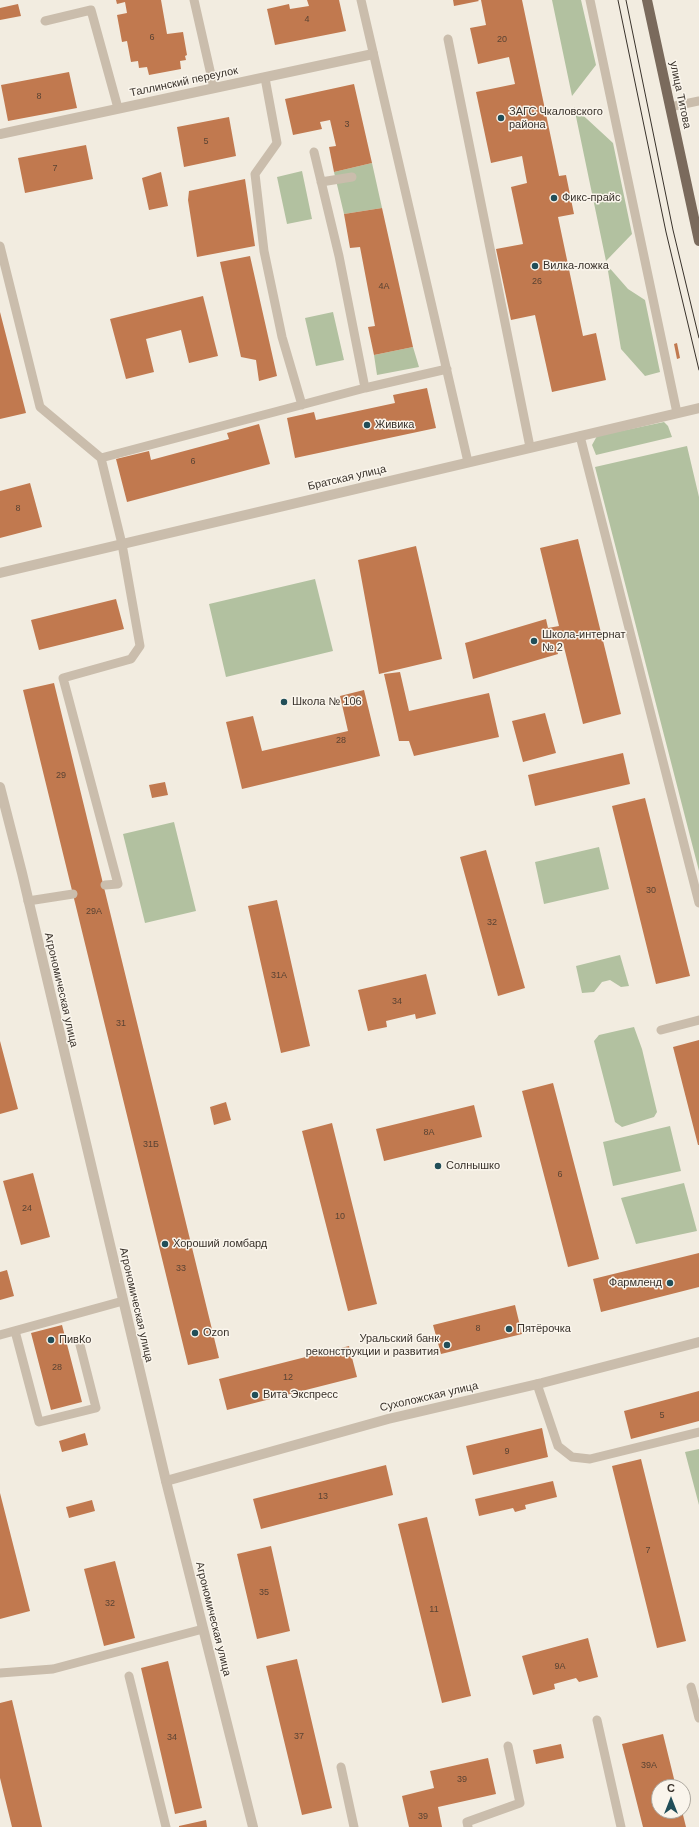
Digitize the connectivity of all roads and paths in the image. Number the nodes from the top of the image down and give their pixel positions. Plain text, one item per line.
1 (194, 0) edge
2 (361, 0) edge
3 (590, 0) edge
4 (647, 0) edge
5 (45, 21) dead end
6 (448, 39) dead end
7 (373, 54) junction
8 (265, 78) junction
9 (214, 88) junction
10 (699, 101) edge
11 (670, 107) junction
12 (118, 108) junction
13 (0, 134) edge
14 (314, 152) dead end
15 (352, 177) dead end
16 (321, 182) junction
17 (699, 241) edge
18 (0, 246) edge
19 (447, 369) junction
20 (365, 388) junction
21 (302, 405) junction
22 (699, 408) edge
23 (677, 413) junction
24 (580, 436) junction
25 (530, 447) junction
26 (101, 458) junction
27 (468, 462) junction
28 (122, 544) junction
29 (0, 573) edge
30 (0, 787) edge
31 (1, 798) edge
32 (105, 885) dead end
33 (73, 894) dead end
34 (28, 901) junction
35 (699, 902) edge
36 (699, 1020) edge
37 (661, 1030) dead end
38 (123, 1300) junction
39 (15, 1331) junction
40 (0, 1335) edge
41 (699, 1342) edge
42 (80, 1345) dead end
43 (537, 1384) junction
44 (699, 1432) edge
45 (166, 1481) junction
46 (202, 1629) junction
47 (0, 1673) edge
48 (129, 1676) dead end
49 (691, 1687) dead end
50 (699, 1718) edge
51 (597, 1720) dead end
52 (508, 1746) dead end
53 (341, 1767) dead end
54 (166, 1827) edge
55 (253, 1827) edge
56 (354, 1827) edge
57 (468, 1827) edge
58 (621, 1827) edge

1 - 9 lane
2 - 7 lane
3 - 23 lane
4 - 11 main road, улица Титова
5 - 12 lane
6 - 25 lane
7 - 8 street, Таллинский переулок
7 - 19 lane
8 - 9 street, Таллинский переулок
8 - 21 lane
9 - 12 street, Таллинский переулок
10 - 11 lane
11 - 17 main road, улица Титова
12 - 13 street, Таллинский переулок
14 - 16 lane
15 - 16 lane
16 - 20 lane
18 - 26 lane
19 - 20 lane
19 - 27 lane
20 - 21 lane
21 - 26 lane
22 - 23 street, Братская улица
23 - 24 street, Братская улица
24 - 25 street, Братская улица
24 - 35 lane
25 - 27 street, Братская улица
26 - 28 lane
27 - 28 street, Братская улица
28 - 29 street, Братская улица
28 - 32 lane
30 - 31 street, Агрономическая улица
31 - 34 street, Агрономическая улица
33 - 34 lane
34 - 38 street, Агрономическая улица
36 - 37 lane
38 - 39 lane
38 - 45 street, Агрономическая улица
39 - 40 lane
39 - 42 lane
41 - 43 street, Сухоложская улица
43 - 44 lane
43 - 45 street, Сухоложская улица
45 - 46 street, Агрономическая улица
46 - 47 lane
46 - 55 street, Агрономическая улица
48 - 54 lane
49 - 50 lane
51 - 58 lane
52 - 57 lane
53 - 56 lane

